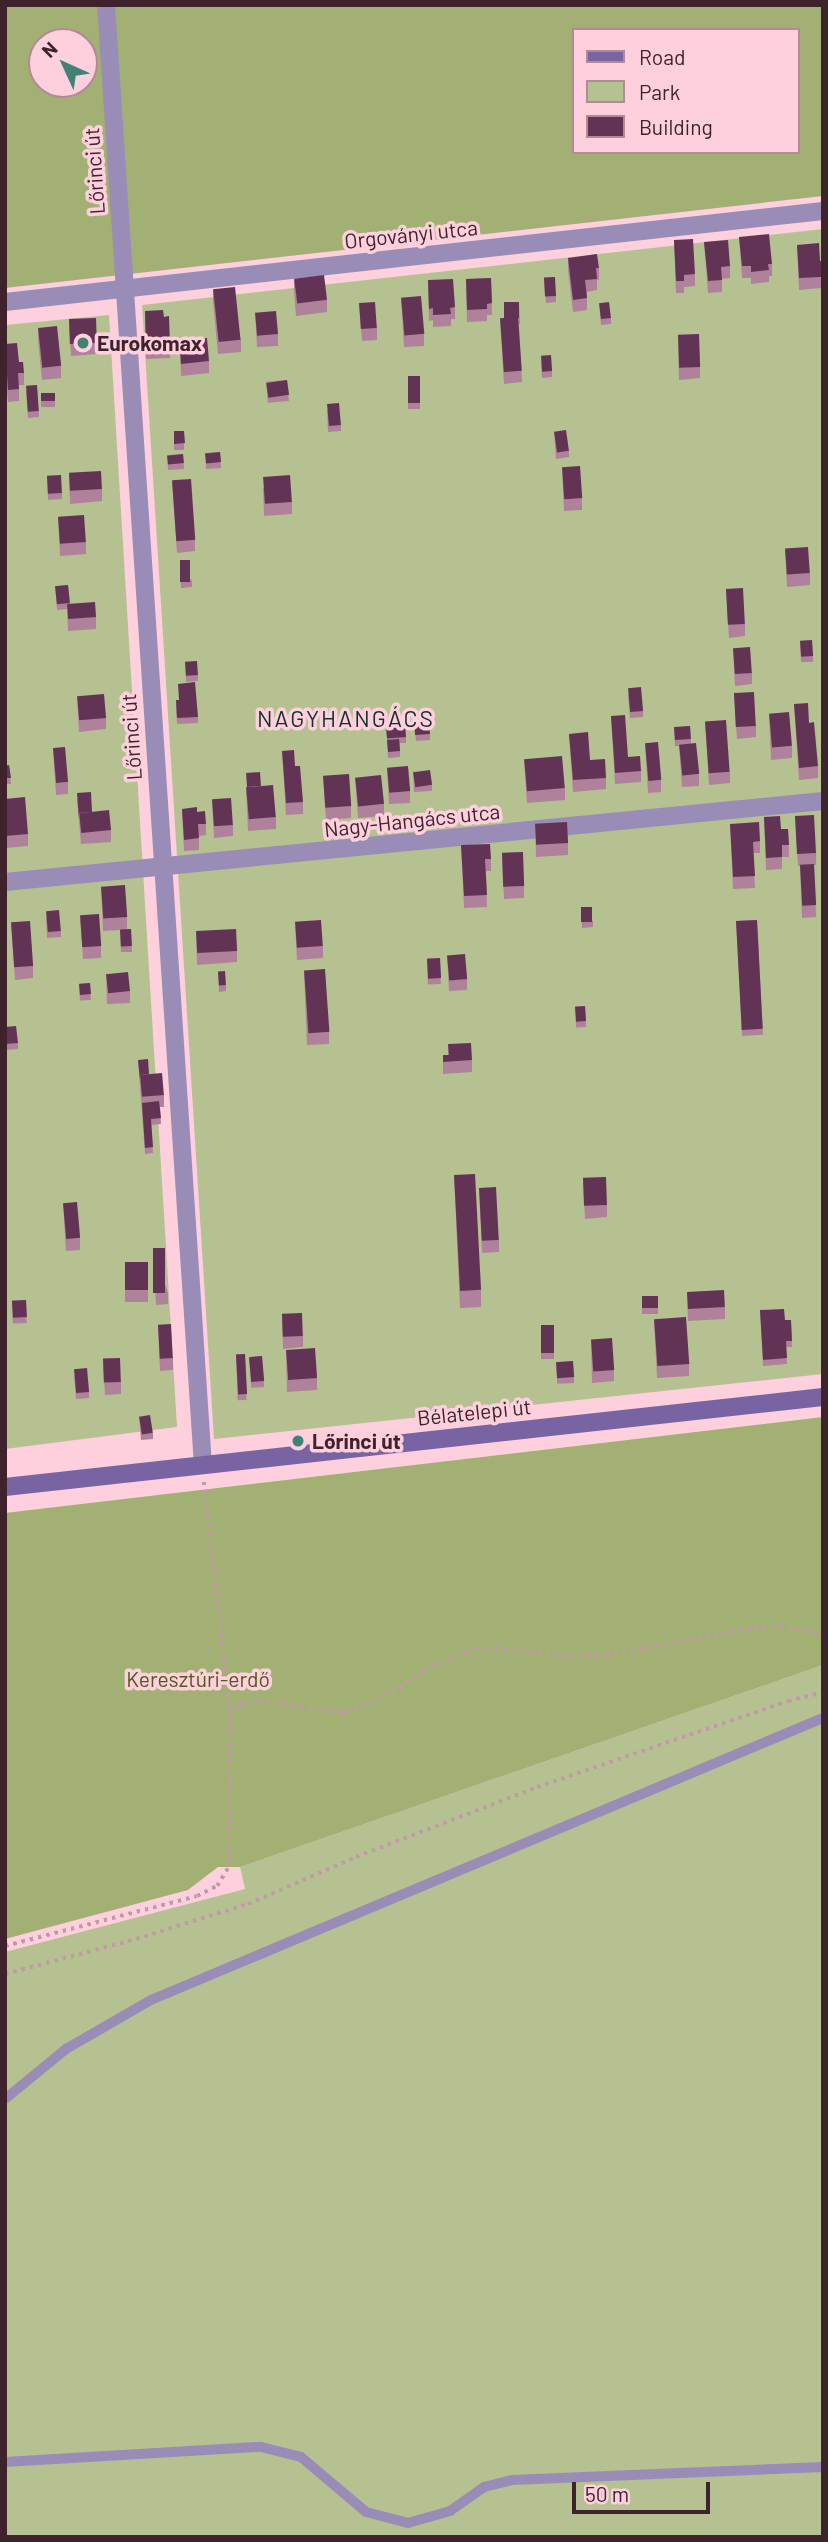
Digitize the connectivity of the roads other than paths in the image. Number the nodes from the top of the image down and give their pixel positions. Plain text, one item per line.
1 (106, 5) edge
2 (823, 211) edge
3 (124, 289) junction
4 (5, 302) edge
5 (823, 801) edge
6 (163, 868) junction
7 (5, 882) edge
8 (823, 1397) edge
9 (202, 1465) junction
10 (5, 1487) edge
11 (823, 1718) edge
12 (5, 2099) edge
13 (5, 2462) edge
14 (823, 2467) edge

1 - 3 street, Lőrinci út
2 - 3 street, Orgoványi utca
3 - 4 street, Orgoványi utca
3 - 6 street, Lőrinci út
5 - 6 street, Nagy-Hangács utca
6 - 7 street, Nagy-Hangács utca
6 - 9 street, Lőrinci út
8 - 9 main road, Bélatelepi út
9 - 10 main road, Bélatelepi út
11 - 12 lane
13 - 14 lane

